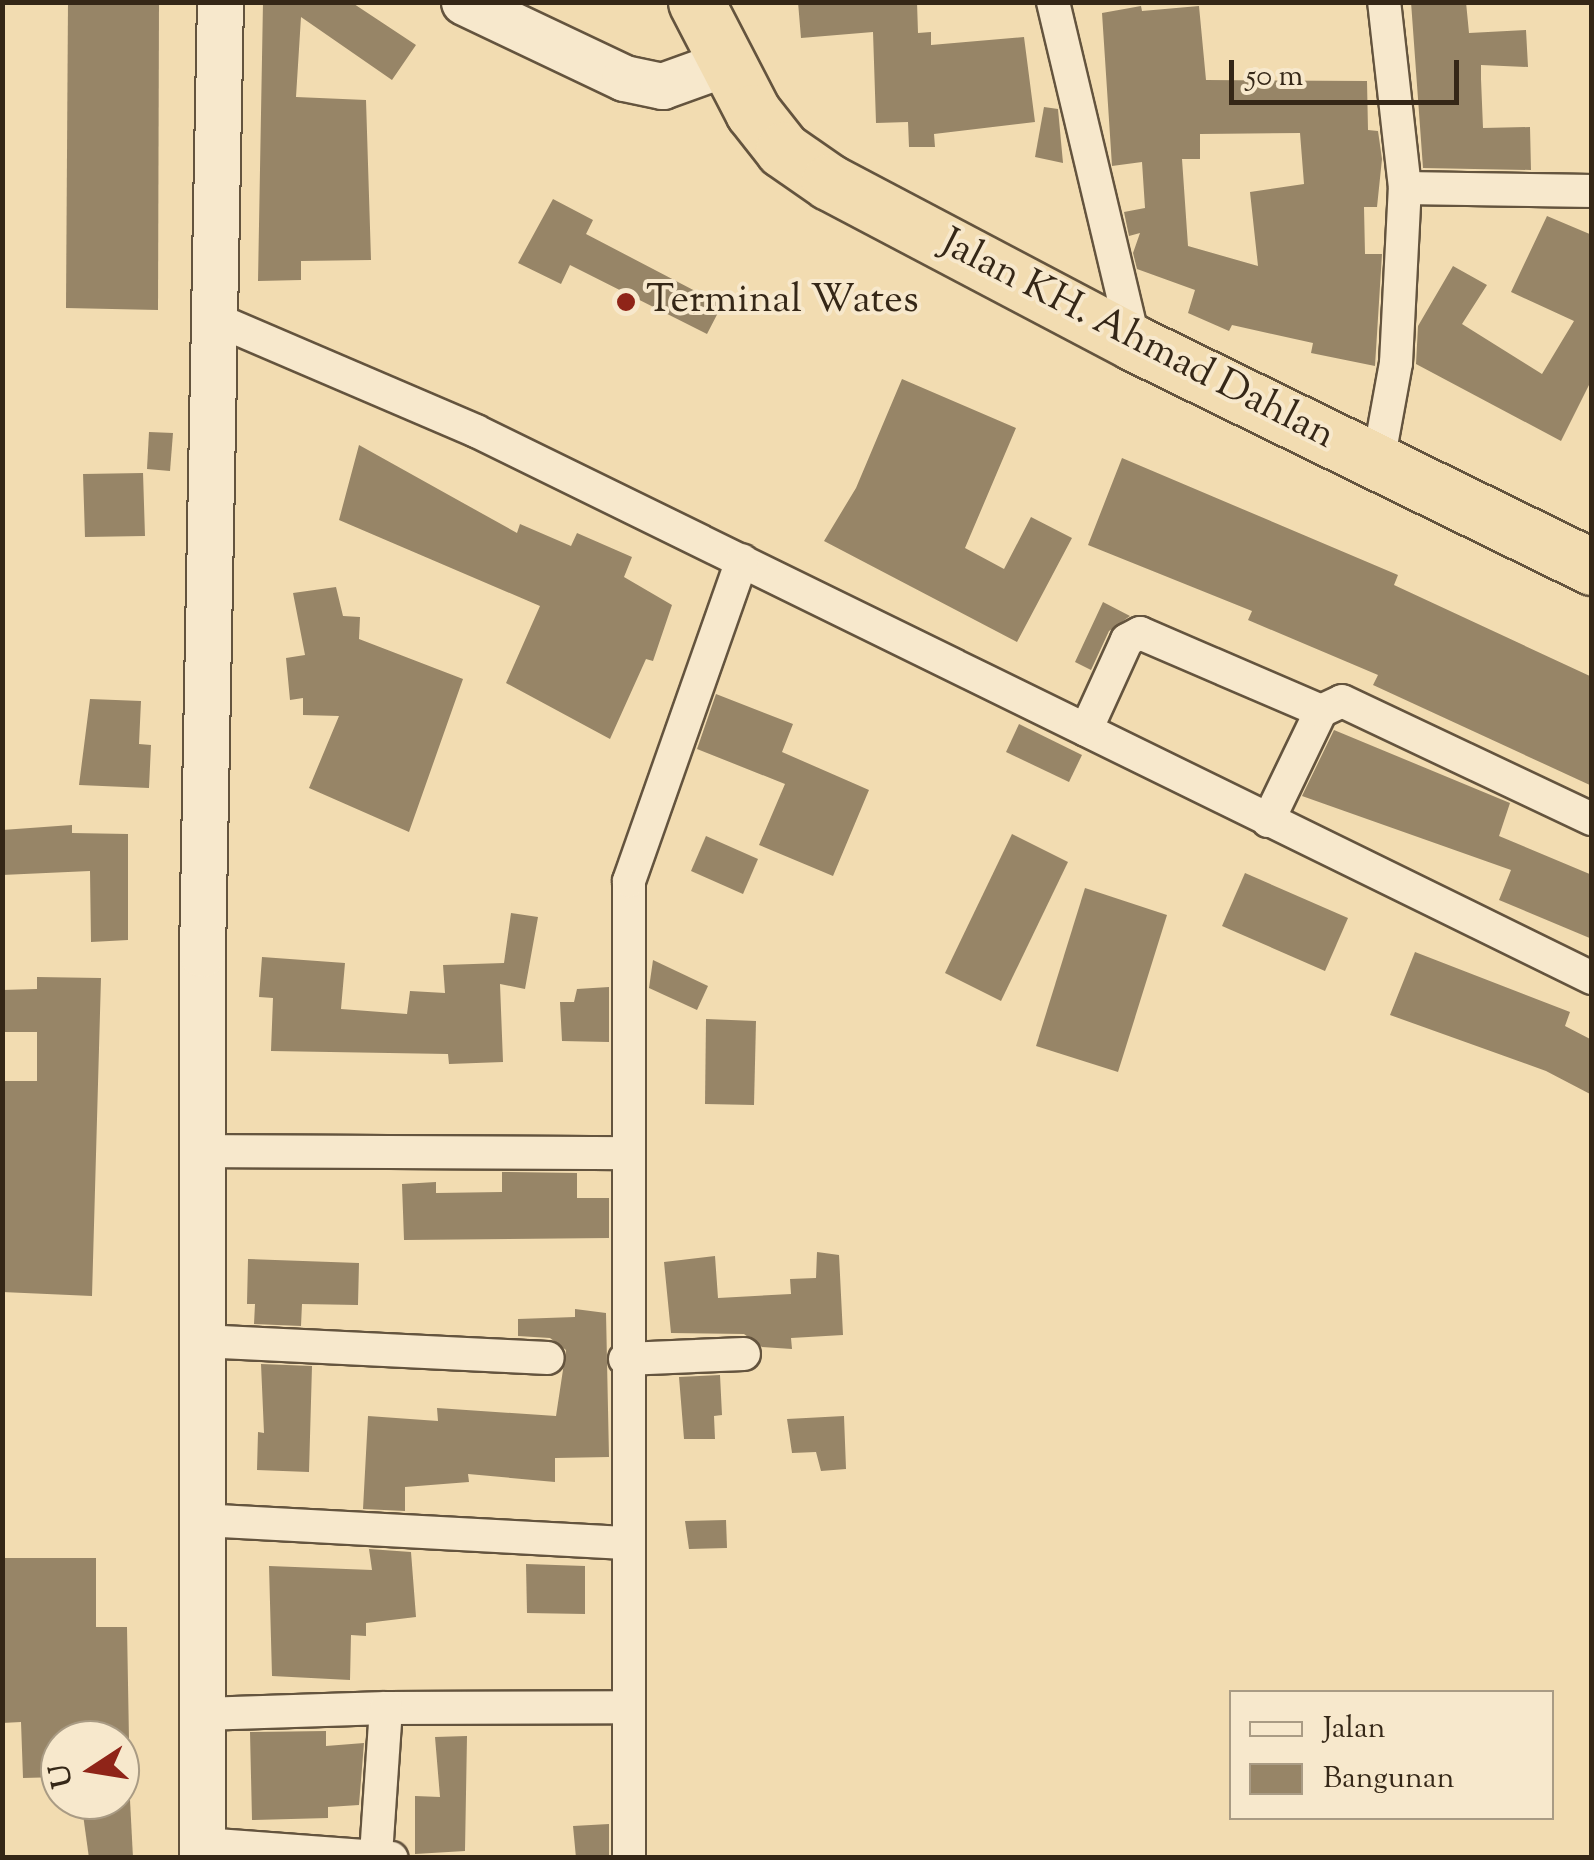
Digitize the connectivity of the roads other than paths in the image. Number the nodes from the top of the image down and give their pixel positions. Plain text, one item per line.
1 (220, 2) edge
2 (464, 2) edge
3 (696, 2) edge
4 (1053, 2) edge
5 (1384, 2) edge
6 (723, 64) junction
7 (1405, 188) junction
8 (1592, 191) edge
9 (215, 318) junction
10 (1134, 343) junction
11 (1378, 462) junction
12 (742, 560) junction
13 (1592, 568) edge
14 (1321, 711) junction
15 (1086, 730) junction
16 (1592, 819) edge
17 (1268, 820) junction
18 (1592, 978) edge
19 (202, 1151) junction
20 (626, 1154) junction
21 (201, 1341) junction
22 (744, 1354) dead end
23 (548, 1358) dead end
24 (625, 1358) junction
25 (201, 1520) junction
26 (627, 1543) junction
27 (628, 1707) junction
28 (386, 1708) junction
29 (202, 1714) junction
30 (202, 1851) edge
31 (376, 1856) edge
32 (391, 1858) edge
33 (629, 1858) edge

1 - 9 street
2 - 6 street
3 - 6 highway, Jalan KH. Ahmad Dahlan
4 - 10 street
5 - 7 street
6 - 10 highway, Jalan KH. Ahmad Dahlan
7 - 8 street
7 - 11 street
9 - 12 street
9 - 19 street
10 - 11 highway, Jalan KH. Ahmad Dahlan
11 - 13 highway, Jalan KH. Ahmad Dahlan
12 - 15 street
12 - 20 street
14 - 15 street
14 - 16 street
14 - 17 street
15 - 17 street
17 - 18 street
19 - 20 street
19 - 21 street
20 - 24 street
21 - 23 street
21 - 25 street
22 - 24 street
24 - 26 street
25 - 26 street
25 - 29 street
26 - 27 street
27 - 28 street
27 - 33 street
28 - 29 street
28 - 31 street
29 - 30 street
30 - 31 street
31 - 32 street

